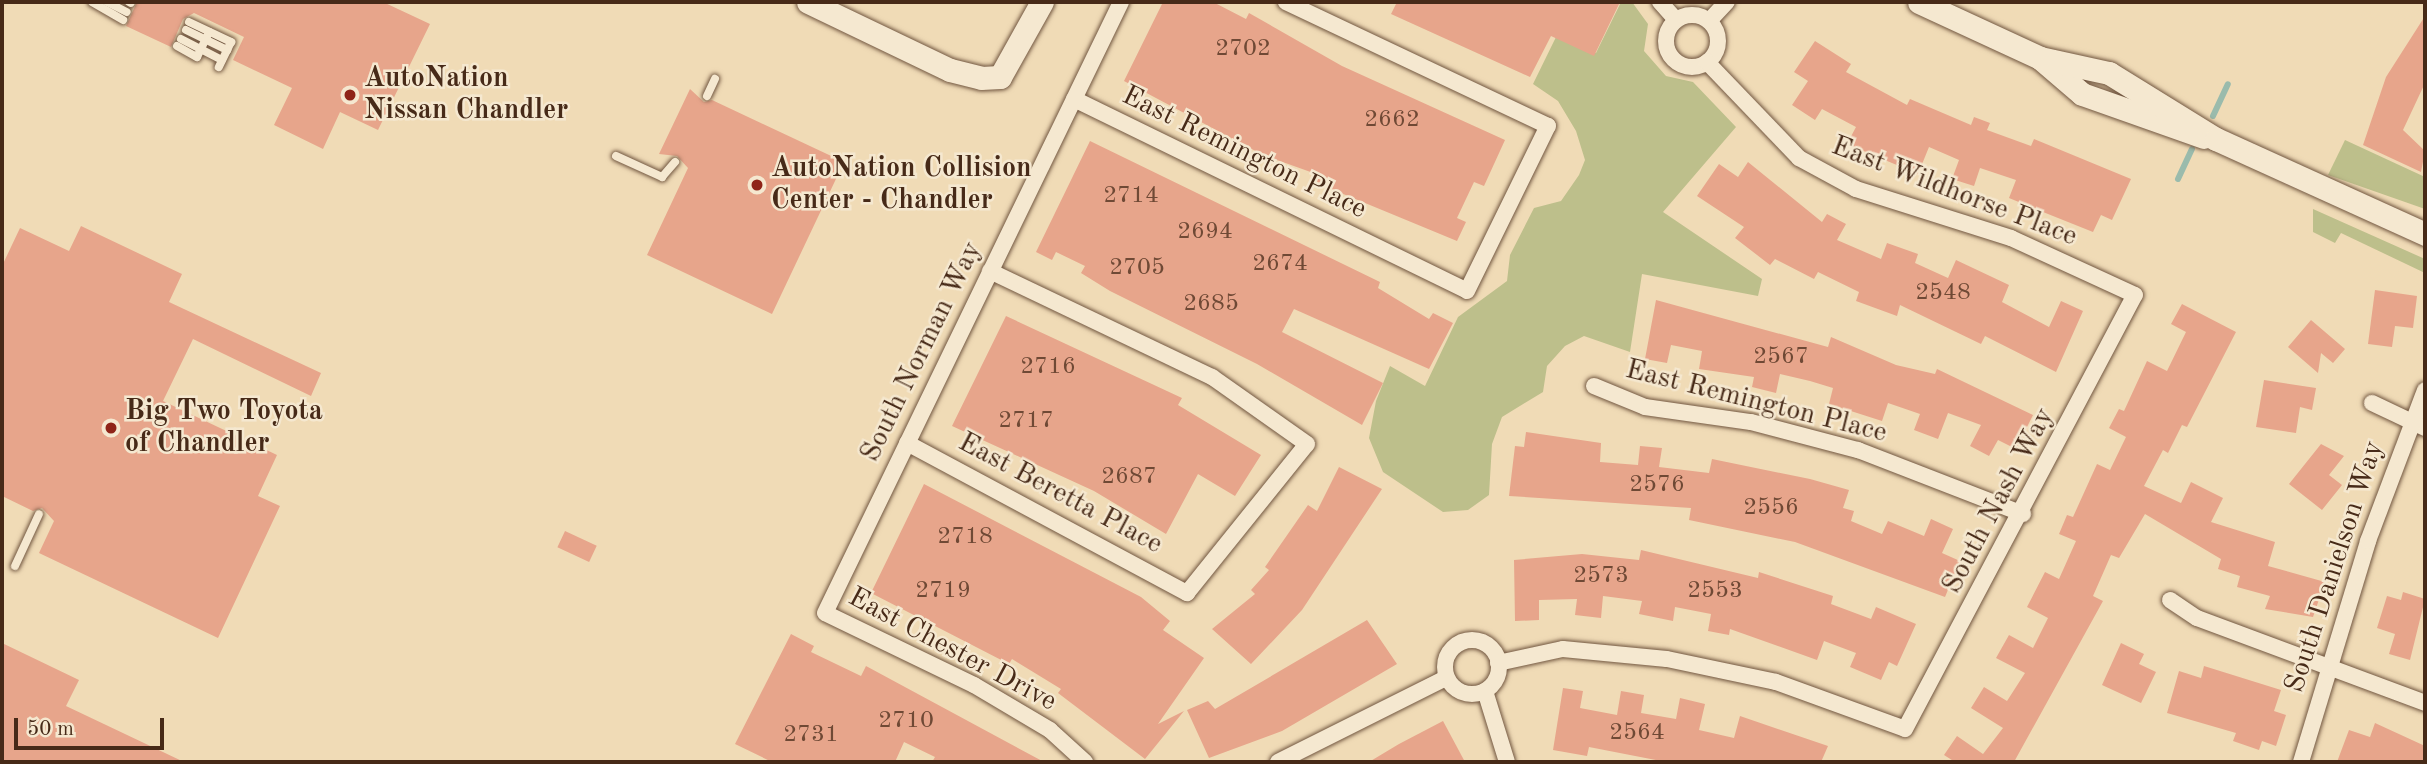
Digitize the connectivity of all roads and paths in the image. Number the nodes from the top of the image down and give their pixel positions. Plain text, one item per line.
1 (92, 2) edge
2 (107, 2) edge
3 (808, 2) edge
4 (1042, 2) edge
5 (1121, 2) edge
6 (1286, 2) edge
7 (1660, 2) edge
8 (1727, 2) edge
9 (1919, 2) edge
10 (1676, 20) junction
11 (1709, 22) junction
12 (188, 26) dead end
13 (207, 35) junction
14 (179, 43) dead end
15 (199, 53) junction
16 (1707, 62) junction
17 (715, 79) dead end
18 (707, 96) dead end
19 (1074, 99) junction
20 (616, 156) dead end
21 (675, 162) dead end
22 (2425, 234) edge
23 (990, 271) junction
24 (2135, 295) joint
25 (1594, 386) dead end
26 (2425, 390) edge
27 (2372, 403) dead end
28 (2410, 421) junction
29 (2425, 428) edge
30 (907, 443) junction
31 (39, 514) dead end
32 (2023, 514) junction
33 (15, 566) dead end
34 (2170, 600) dead end
35 (825, 613) joint
36 (1498, 663) junction
37 (2329, 669) junction
38 (1446, 678) junction
39 (1485, 691) junction
40 (2425, 703) edge
41 (1085, 762) edge
42 (1278, 762) edge
43 (1507, 762) edge
44 (2301, 762) edge

1 - 2 lane
3 - 4 street
5 - 19 street, South Norman Way
6 - 19 street, East Remington Place
7 - 10 street
8 - 11 street
9 - 22 street
10 - 11 street
10 - 16 street
11 - 16 street
12 - 13 lane
13 - 15 lane
13 - 15 lane
14 - 15 lane
16 - 24 street, East Wildhorse Place
17 - 18 lane
19 - 23 street, South Norman Way
20 - 21 lane
23 - 30 street, South Norman Way
23 - 30 street, East Beretta Place
24 - 32 street, South Nash Way
25 - 32 street, East Remington Place
26 - 28 street, South Danielson Way
27 - 28 street
28 - 29 street
28 - 37 street, South Danielson Way
30 - 35 street, South Norman Way
31 - 33 lane
32 - 36 street, South Nash Way
34 - 37 street
35 - 41 street, East Chester Drive
36 - 38 street
36 - 39 street
37 - 40 street
37 - 44 street, South Danielson Way
38 - 39 street
38 - 42 street
39 - 43 street

